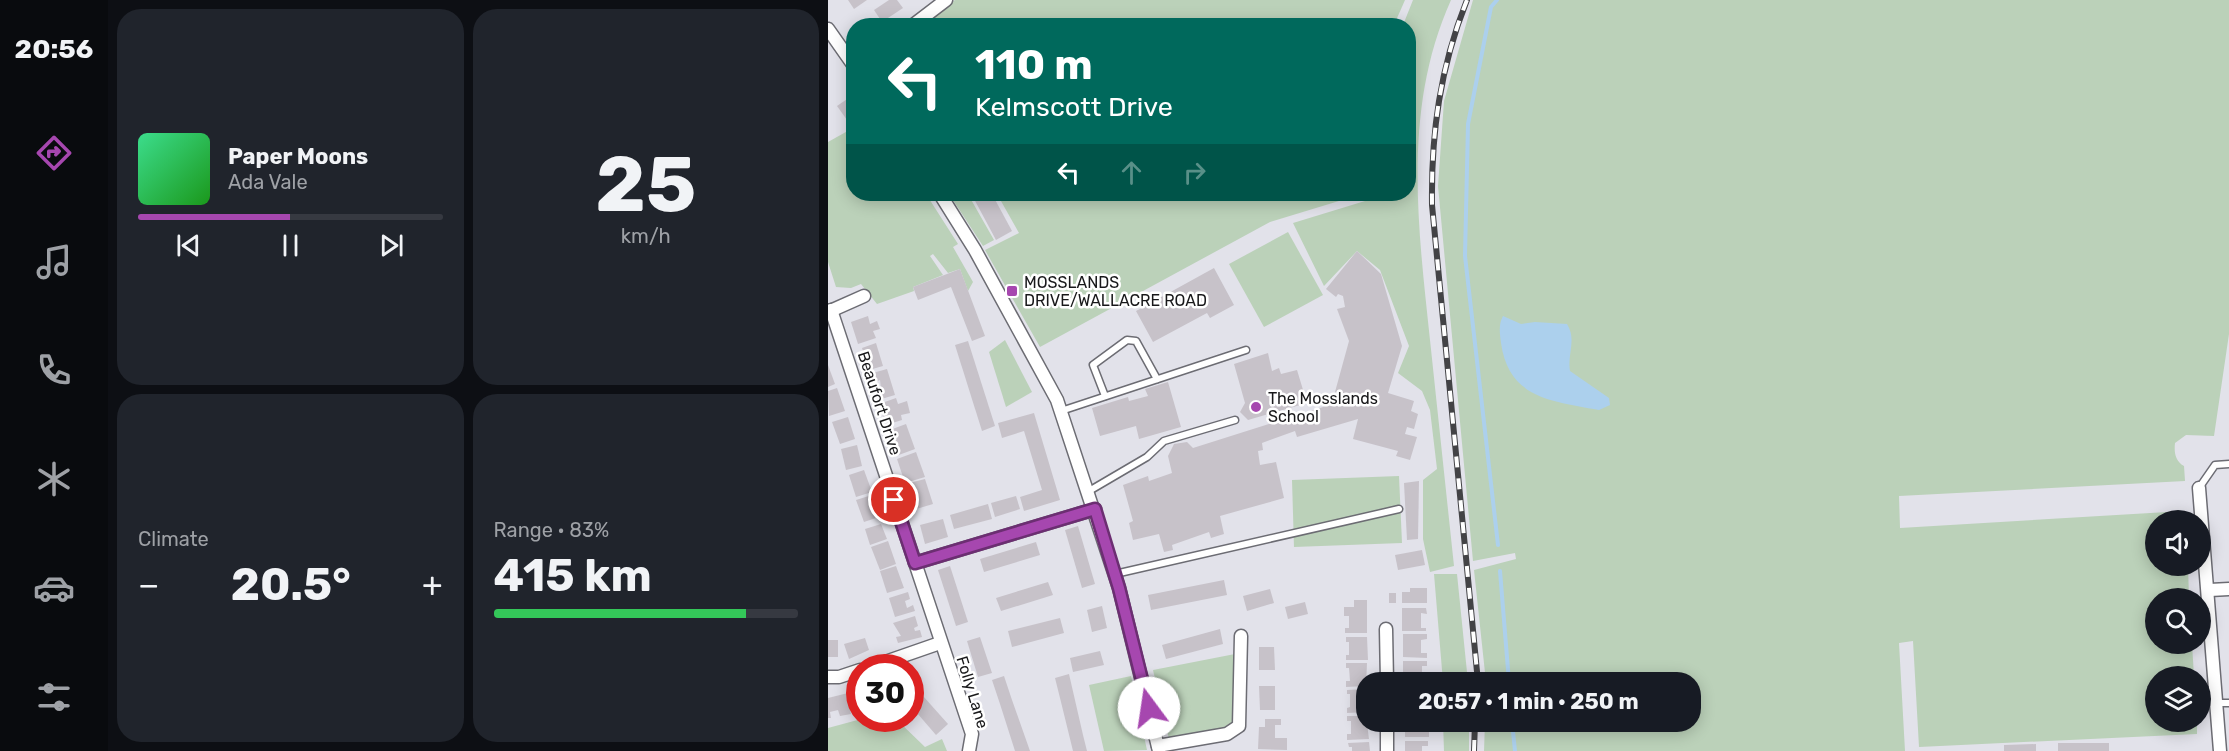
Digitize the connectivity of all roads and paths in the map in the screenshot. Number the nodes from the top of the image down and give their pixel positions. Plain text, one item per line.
1 (946, 0) edge
2 (922, 18) edge
3 (828, 29) edge
4 (846, 55) edge
5 (944, 201) edge
6 (864, 296) dead end
7 (830, 311) edge
8 (1246, 350) dead end
9 (1157, 380) junction
10 (1105, 396) junction
11 (1061, 411) junction
12 (1235, 420) dead end
13 (2229, 464) edge
14 (2199, 488) joint
15 (1089, 491) junction
16 (1095, 509) junction
17 (1399, 509) dead end
18 (915, 563) junction
19 (1115, 574) junction
20 (2210, 588) edge
21 (2229, 589) edge
22 (2211, 590) edge
23 (2211, 599) edge
24 (1386, 629) dead end
25 (1241, 636) dead end
26 (940, 644) junction
27 (910, 654) edge
28 (1387, 672) edge
29 (846, 675) edge
30 (828, 677) edge
31 (2223, 703) edge
32 (1387, 732) edge
33 (1158, 748) edge
34 (969, 751) edge
35 (1387, 751) edge
36 (2220, 751) edge

1 - 2 street
3 - 4 street
5 - 11 street
6 - 7 street
7 - 18 street, Beaufort Drive
8 - 9 lane
9 - 10 lane
9 - 10 lane
10 - 11 lane
11 - 15 street
12 - 15 lane
13 - 14 lane
14 - 20 street
15 - 16 street
16 - 18 street
16 - 19 street
17 - 19 lane
18 - 26 street, Beaufort Drive
19 - 33 street
21 - 22 street
23 - 31 street
24 - 28 street
25 - 33 street
26 - 27 street
26 - 34 street, Folly Lane
29 - 30 street
31 - 36 street
32 - 35 street

